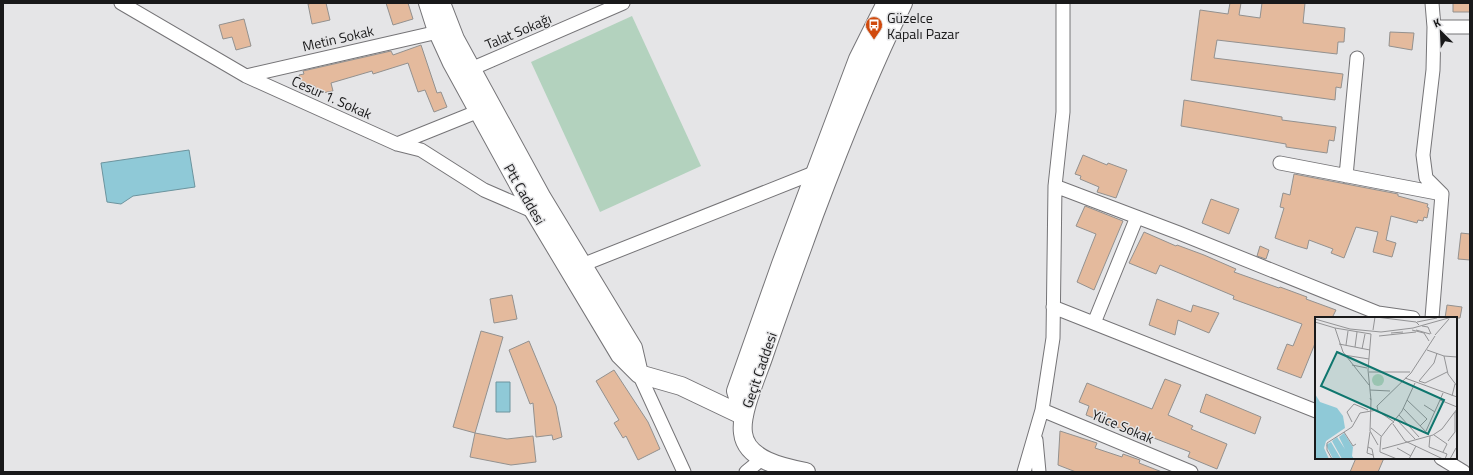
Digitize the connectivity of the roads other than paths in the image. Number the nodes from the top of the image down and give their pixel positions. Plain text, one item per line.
1 (121, 3) edge
2 (428, 3) edge
3 (441, 3) edge
4 (623, 3) edge
5 (886, 3) edge
6 (903, 3) edge
7 (1063, 3) edge
8 (1432, 3) edge
9 (1434, 27) junction
10 (1470, 27) edge
11 (438, 32) junction
12 (1357, 58) dead end
13 (471, 69) junction
14 (246, 76) junction
15 (479, 111) junction
16 (397, 144) junction
17 (1280, 163) dead end
18 (816, 172) junction
19 (1346, 176) junction
20 (1055, 186) junction
21 (1442, 194) junction
22 (535, 212) junction
23 (1137, 217) junction
24 (582, 265) junction
25 (1053, 307) junction
26 (1377, 316) edge
27 (1395, 317) edge
28 (1432, 317) edge
29 (1094, 324) junction
30 (639, 374) junction
31 (1042, 410) junction
32 (1315, 411) edge
33 (744, 416) junction
34 (1036, 434) junction
35 (763, 458) junction
36 (1443, 459) edge
37 (684, 472) edge
38 (746, 472) edge
39 (806, 472) edge
40 (1024, 472) edge
41 (1039, 472) edge
42 (1191, 472) edge
43 (1464, 472) edge

1 - 14 street, Cesur 1. Sokak
2 - 11 main road, Ptt Caddesi
3 - 13 main road, Ptt Caddesi
4 - 13 street, Talat Sokağı
5 - 18 main road, Geçit Caddesi
6 - 33 main road, Geçit Caddesi
7 - 20 street
8 - 9 street
9 - 10 street
9 - 21 street
11 - 14 street, Metin Sokak
11 - 15 main road, Ptt Caddesi
12 - 19 street
13 - 24 main road, Ptt Caddesi
14 - 16 street, Cesur 1. Sokak
15 - 16 street
15 - 22 main road, Ptt Caddesi
16 - 22 street, Cesur 1. Sokak
17 - 19 street
18 - 24 street
18 - 33 main road, Geçit Caddesi
19 - 21 street
20 - 23 street
20 - 25 street
21 - 28 street
22 - 30 main road, Ptt Caddesi
23 - 26 street
23 - 29 street
24 - 30 main road, Ptt Caddesi
25 - 29 street
25 - 31 street
26 - 27 street
29 - 32 street
30 - 33 main road
30 - 37 street, Ptt Caddesi
31 - 34 street
31 - 42 street, Yüce Sokak
33 - 35 main road
34 - 40 street
34 - 41 street
35 - 38 street
35 - 39 main road
36 - 43 street

